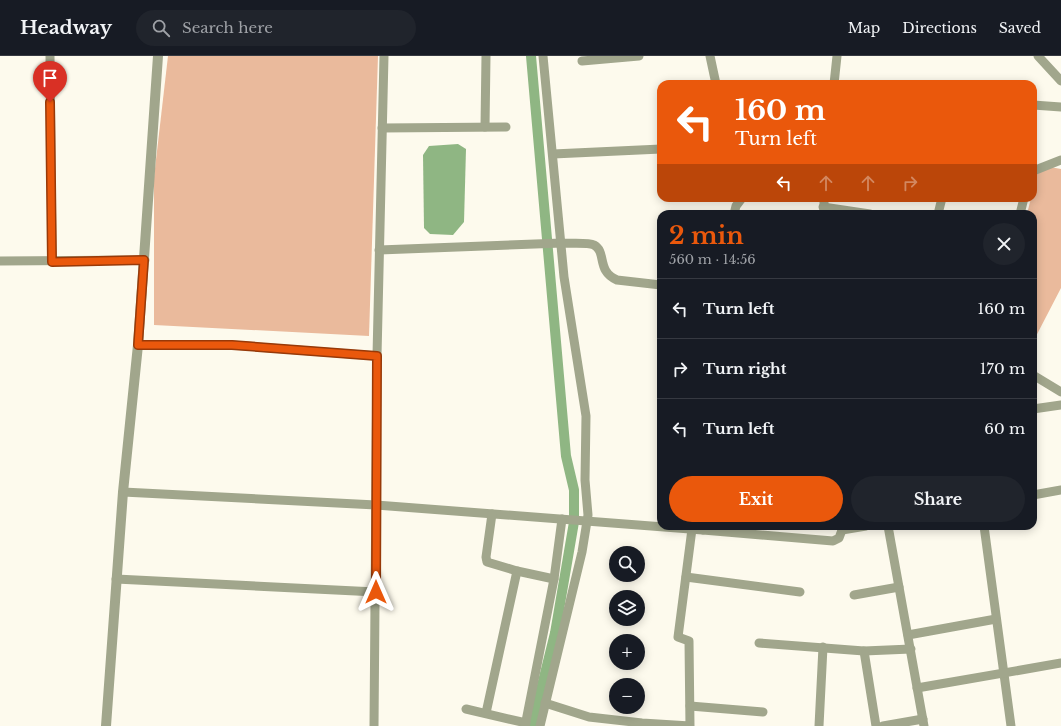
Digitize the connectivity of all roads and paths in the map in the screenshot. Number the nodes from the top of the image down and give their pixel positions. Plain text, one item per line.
1 (50, 56) edge
2 (158, 56) edge
3 (384, 56) edge
4 (486, 56) edge
5 (543, 56) edge
6 (639, 56) edge
7 (710, 56) edge
8 (837, 56) edge
9 (1038, 56) edge
10 (582, 61) dead end
11 (715, 80) edge
12 (834, 80) edge
13 (1061, 81) edge
14 (1037, 105) edge
15 (1061, 107) edge
16 (485, 127) junction
17 (506, 127) dead end
18 (382, 128) junction
19 (657, 149) edge
20 (553, 154) junction
21 (1061, 160) edge
22 (1037, 169) edge
23 (824, 206) edge
24 (847, 210) edge
25 (558, 244) junction
26 (379, 250) junction
27 (144, 260) junction
28 (0, 261) edge
29 (52, 262) junction
30 (657, 285) edge
31 (138, 345) junction
32 (377, 356) junction
33 (1037, 377) edge
34 (1061, 392) edge
35 (1061, 405) edge
36 (1037, 408) edge
37 (1061, 490) edge
38 (123, 492) junction
39 (1037, 494) edge
40 (376, 505) junction
41 (492, 514) junction
42 (564, 519) junction
43 (585, 521) junction
44 (657, 526) edge
45 (692, 530) edge
46 (723, 530) edge
47 (841, 530) edge
48 (889, 530) edge
49 (985, 530) edge
50 (516, 571) junction
51 (686, 577) junction
52 (554, 578) junction
53 (116, 579) junction
54 (899, 587) junction
55 (376, 592) junction
56 (800, 592) dead end
57 (854, 595) dead end
58 (996, 619) junction
59 (908, 635) junction
60 (759, 643) dead end
61 (823, 647) junction
62 (910, 649) junction
63 (864, 652) junction
64 (1061, 663) edge
65 (1003, 674) junction
66 (918, 688) junction
67 (546, 703) junction
68 (690, 706) junction
69 (466, 709) dead end
70 (763, 712) dead end
71 (486, 714) junction
72 (924, 723) edge
73 (525, 724) edge
74 (106, 726) edge
75 (374, 726) edge
76 (540, 726) edge
77 (819, 726) edge
78 (876, 726) edge
79 (883, 726) edge
80 (1011, 726) edge

1 - 29 street
2 - 27 street
3 - 18 street
4 - 16 street
5 - 20 street
6 - 10 street
7 - 11 street
8 - 12 street
9 - 13 street
14 - 15 street
16 - 17 street
16 - 18 street
18 - 26 street
19 - 20 street
20 - 25 street
21 - 22 street
23 - 24 street
25 - 26 street
25 - 30 street
25 - 43 street
26 - 32 street
27 - 29 street
27 - 31 street
28 - 29 street
31 - 32 street
31 - 38 street
32 - 40 street
33 - 34 street
35 - 36 street
37 - 39 street
38 - 40 street
38 - 53 street
40 - 41 street
40 - 55 street
41 - 42 street
41 - 50 street
42 - 43 street
42 - 52 street
43 - 44 street
43 - 67 street
45 - 51 street
46 - 47 street
48 - 54 street
49 - 58 street
50 - 52 street
50 - 71 street
51 - 56 street
51 - 68 street
52 - 73 street
53 - 55 street
53 - 74 street
54 - 57 street
54 - 59 street
55 - 75 street
58 - 59 street
58 - 65 street
59 - 62 street
60 - 61 street
61 - 63 street
61 - 77 street
62 - 63 street
62 - 66 street
63 - 78 street
64 - 65 street
65 - 66 street
65 - 80 street
66 - 72 street
67 - 68 street
67 - 76 street
68 - 70 street
69 - 71 street
71 - 73 street
72 - 79 street

